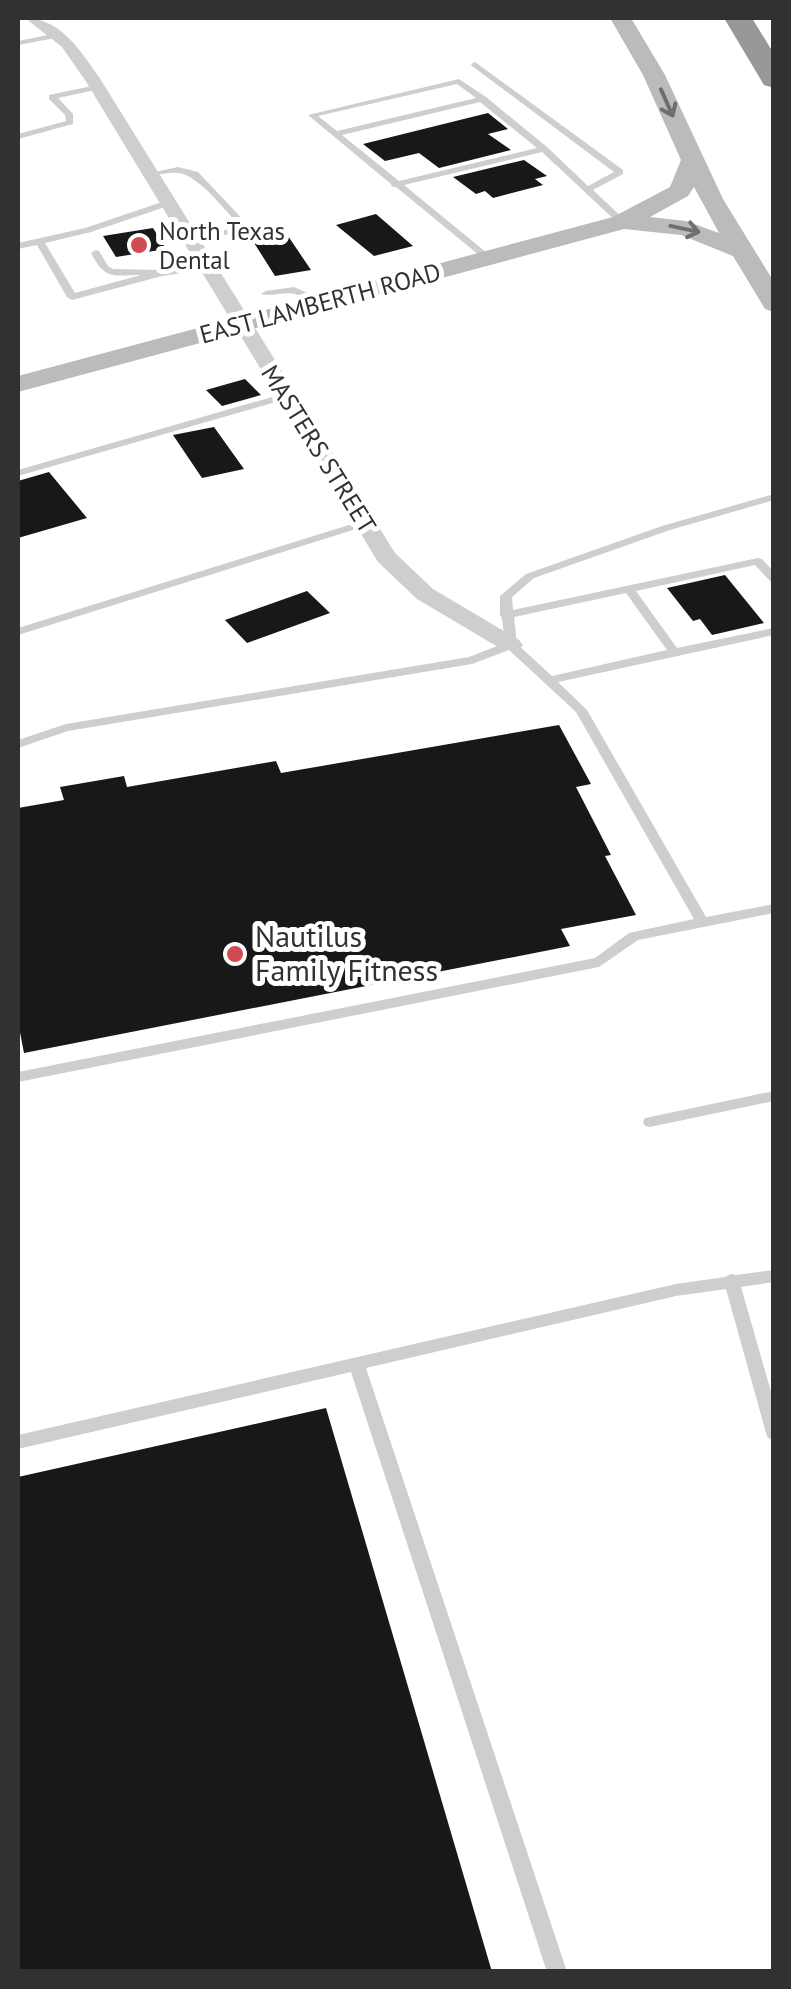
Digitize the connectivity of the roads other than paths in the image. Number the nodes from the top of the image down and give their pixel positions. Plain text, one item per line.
1 (621, 18) edge
2 (738, 18) edge
3 (758, 18) edge
4 (46, 27) edge
5 (18, 34) edge
6 (774, 42) edge
7 (18, 43) edge
8 (475, 64) dead end
9 (774, 78) edge
10 (97, 87) junction
11 (483, 99) junction
12 (335, 134) junction
13 (18, 138) edge
14 (544, 148) junction
15 (692, 161) junction
16 (150, 174) junction
17 (396, 185) junction
18 (589, 190) junction
19 (168, 203) junction
20 (622, 222) junction
21 (190, 239) junction
22 (39, 241) junction
23 (18, 246) edge
24 (744, 252) junction
25 (96, 253) dead end
26 (488, 258) junction
27 (207, 267) junction
28 (161, 273) junction
29 (266, 294) dead end
30 (322, 303) junction
31 (774, 304) edge
32 (242, 324) junction
33 (18, 384) edge
34 (286, 396) junction
35 (18, 473) edge
36 (774, 497) edge
37 (365, 524) junction
38 (774, 580) edge
39 (629, 589) junction
40 (506, 615) junction
41 (774, 631) edge
42 (18, 632) edge
43 (511, 645) junction
44 (674, 652) junction
45 (551, 680) junction
46 (18, 744) edge
47 (774, 908) edge
48 (702, 922) junction
49 (18, 1077) edge
50 (774, 1096) edge
51 (650, 1122) dead end
52 (774, 1276) edge
53 (732, 1280) junction
54 (356, 1363) junction
55 (774, 1433) edge
56 (18, 1442) edge
57 (557, 1972) edge

1 -> 15 main road
2 - 9 highway
3 - 6 highway
4 - 5 lane
4 - 7 lane
4 - 10 street, MASTERS STREET
8 - 18 lane
10 - 13 lane
10 - 16 street, MASTERS STREET
11 - 12 lane
11 - 12 lane
11 - 14 lane
12 - 17 lane
14 - 17 lane
14 - 18 lane
15 - 20 main road
15 - 24 main road
16 - 19 street, MASTERS STREET
16 - 21 lane
17 - 26 lane
18 - 20 lane
19 - 21 street, MASTERS STREET
19 - 22 lane
20 -> 24 main road
20 - 26 main road, EAST LAMBERTH ROAD
21 - 27 street, MASTERS STREET
22 - 23 lane
22 - 28 lane
24 - 31 main road
25 - 28 lane
26 - 30 main road, EAST LAMBERTH ROAD
27 - 28 lane
27 - 32 street, MASTERS STREET
29 - 30 lane
30 - 32 main road, EAST LAMBERTH ROAD
32 - 33 main road, EAST LAMBERTH ROAD
32 - 34 street, MASTERS STREET
34 - 35 lane
34 - 37 street, MASTERS STREET
36 - 40 lane
37 - 42 lane
37 - 43 street, MASTERS STREET
38 - 39 lane
39 - 40 lane
39 - 44 lane
40 - 43 lane
41 - 44 lane
43 - 45 lane
43 - 46 lane
44 - 45 lane
45 - 48 lane
47 - 48 lane
48 - 49 lane
50 - 51 lane
52 - 53 lane
53 - 54 lane
53 - 55 lane
54 - 56 lane
54 - 57 lane

